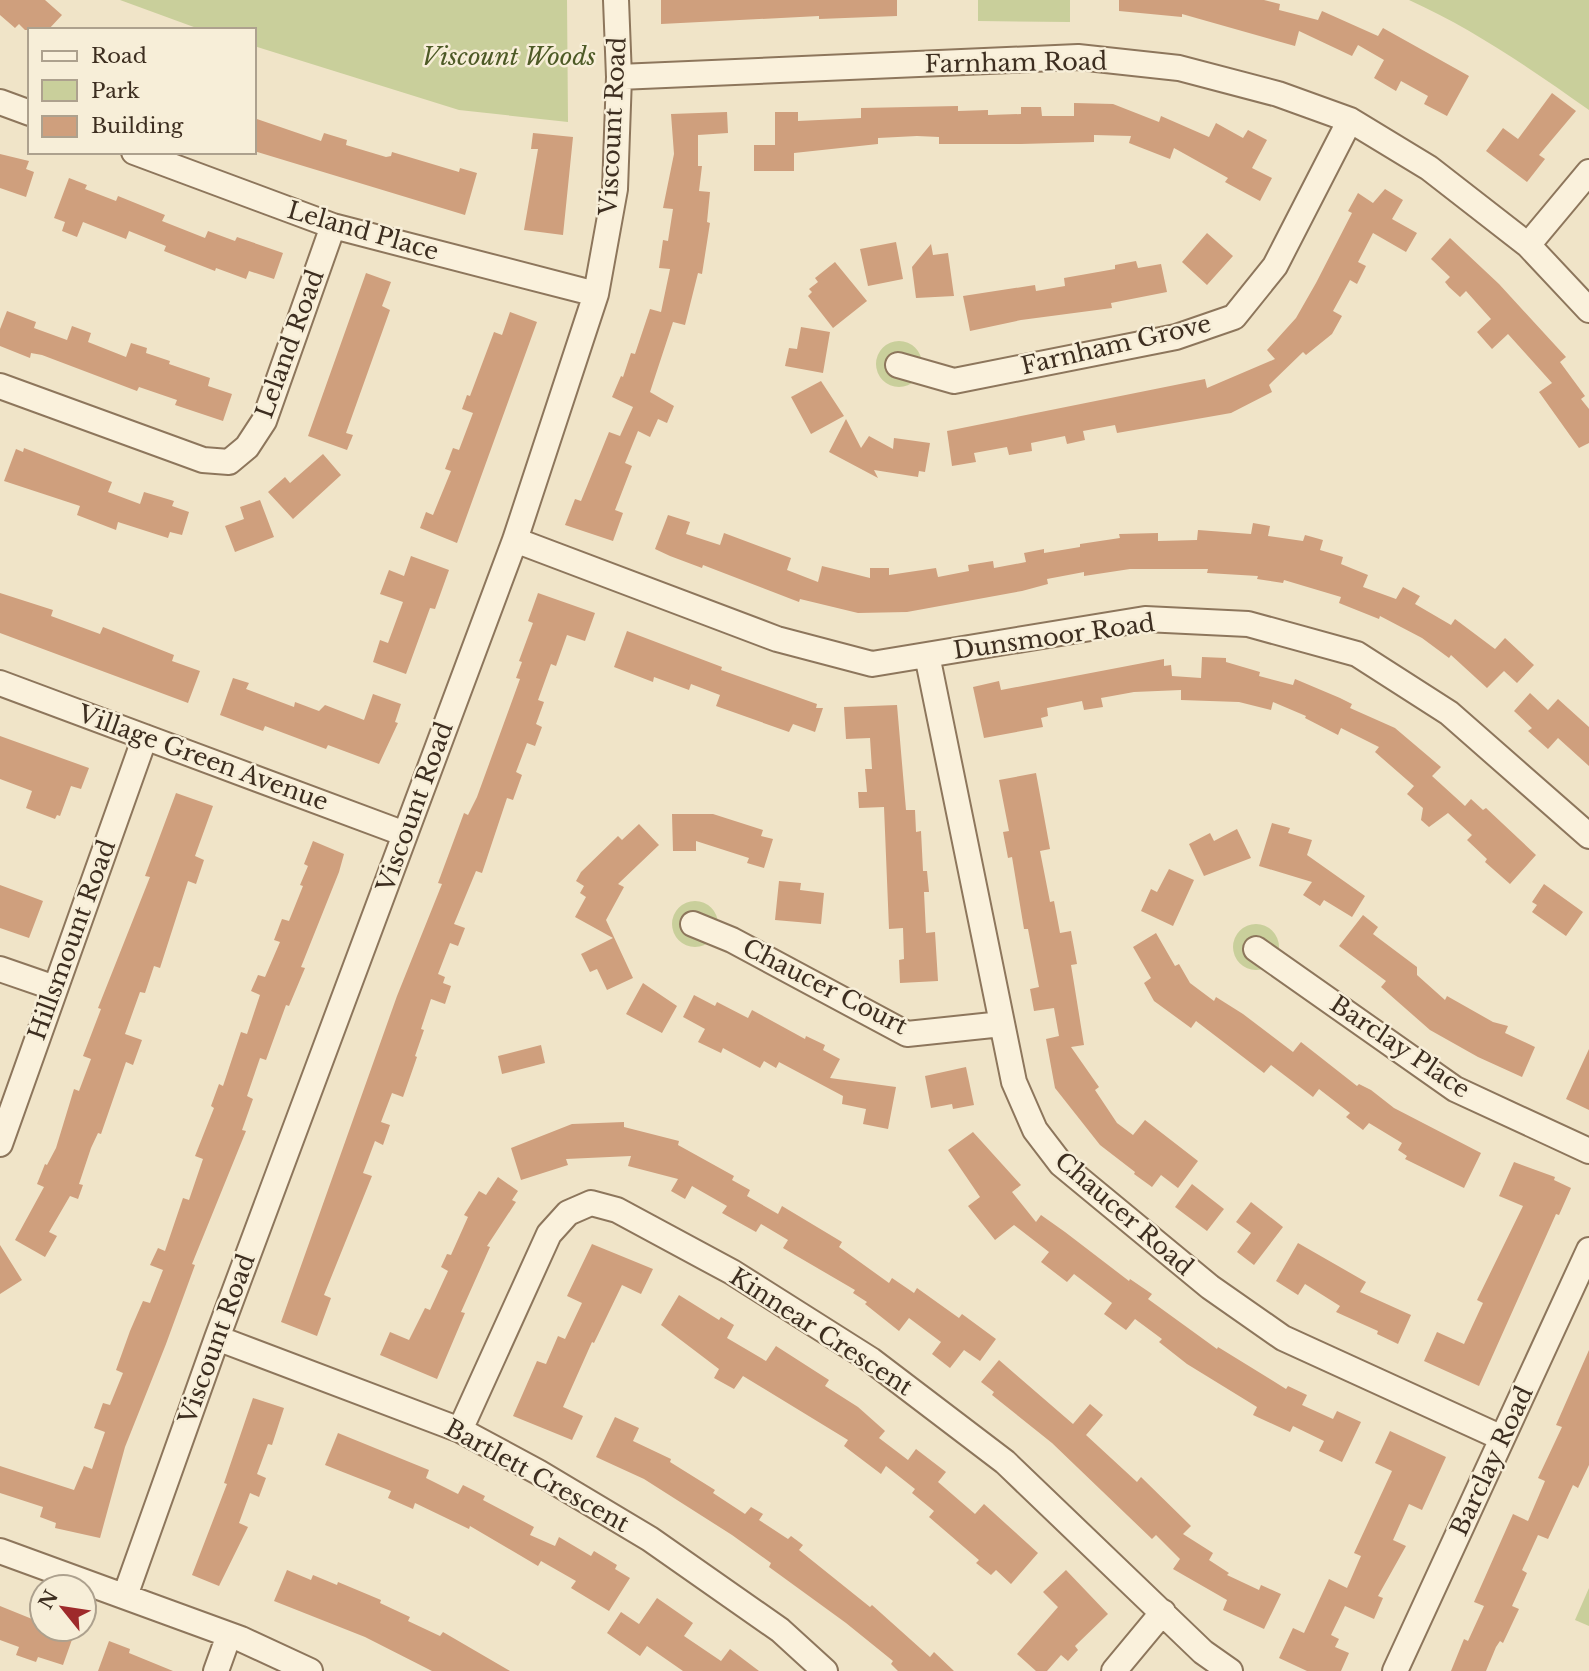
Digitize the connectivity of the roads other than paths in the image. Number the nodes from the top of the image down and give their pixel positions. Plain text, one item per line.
1 (616, 0) edge
2 (619, 77) junction
3 (0, 102) edge
4 (28, 112) edge
5 (1350, 120) junction
6 (139, 154) edge
7 (1589, 172) edge
8 (333, 226) junction
9 (1528, 245) junction
10 (596, 294) junction
11 (1589, 310) edge
12 (898, 365) dead end
13 (0, 386) edge
14 (515, 540) junction
15 (927, 655) junction
16 (0, 683) edge
17 (145, 737) junction
18 (405, 834) junction
19 (1589, 836) edge
20 (693, 924) dead end
21 (1256, 948) dead end
22 (0, 969) edge
23 (55, 988) junction
24 (1002, 1024) junction
25 (0, 1144) edge
26 (1589, 1151) edge
27 (1589, 1250) edge
28 (217, 1338) junction
29 (460, 1430) junction
30 (1502, 1438) junction
31 (0, 1551) edge
32 (125, 1596) junction
33 (1163, 1612) junction
34 (229, 1635) junction
35 (216, 1671) edge
36 (310, 1671) edge
37 (825, 1671) edge
38 (1114, 1671) edge
39 (1230, 1671) edge
40 (1395, 1671) edge

1 - 2 street, Viscount Road
2 - 5 street, Farnham Road
2 - 10 street, Viscount Road
3 - 4 street
5 - 9 street, Farnham Road
5 - 12 street, Farnham Grove
6 - 8 street, Leland Place
7 - 9 street
8 - 10 street, Leland Place
8 - 13 street, Leland Road
9 - 11 street, Farnham Road
10 - 14 street, Viscount Road
14 - 15 street, Dunsmoor Road
14 - 18 street, Viscount Road
15 - 19 street, Dunsmoor Road
15 - 24 street, Chaucer Road
16 - 17 street, Village Green Avenue
17 - 18 street, Village Green Avenue
17 - 23 street, Hillsmount Road
18 - 28 street, Viscount Road
20 - 24 street, Chaucer Court
21 - 26 street, Barclay Place
22 - 23 street
23 - 25 street, Hillsmount Road
24 - 30 street, Chaucer Road
27 - 30 street, Barclay Road
28 - 29 street, Bartlett Crescent
28 - 32 street, Viscount Road
29 - 33 street, Kinnear Crescent
29 - 37 street, Bartlett Crescent
30 - 40 street, Barclay Road
31 - 32 street
32 - 34 street
33 - 38 street
33 - 39 street, Kinnear Crescent
34 - 35 street
34 - 36 street

